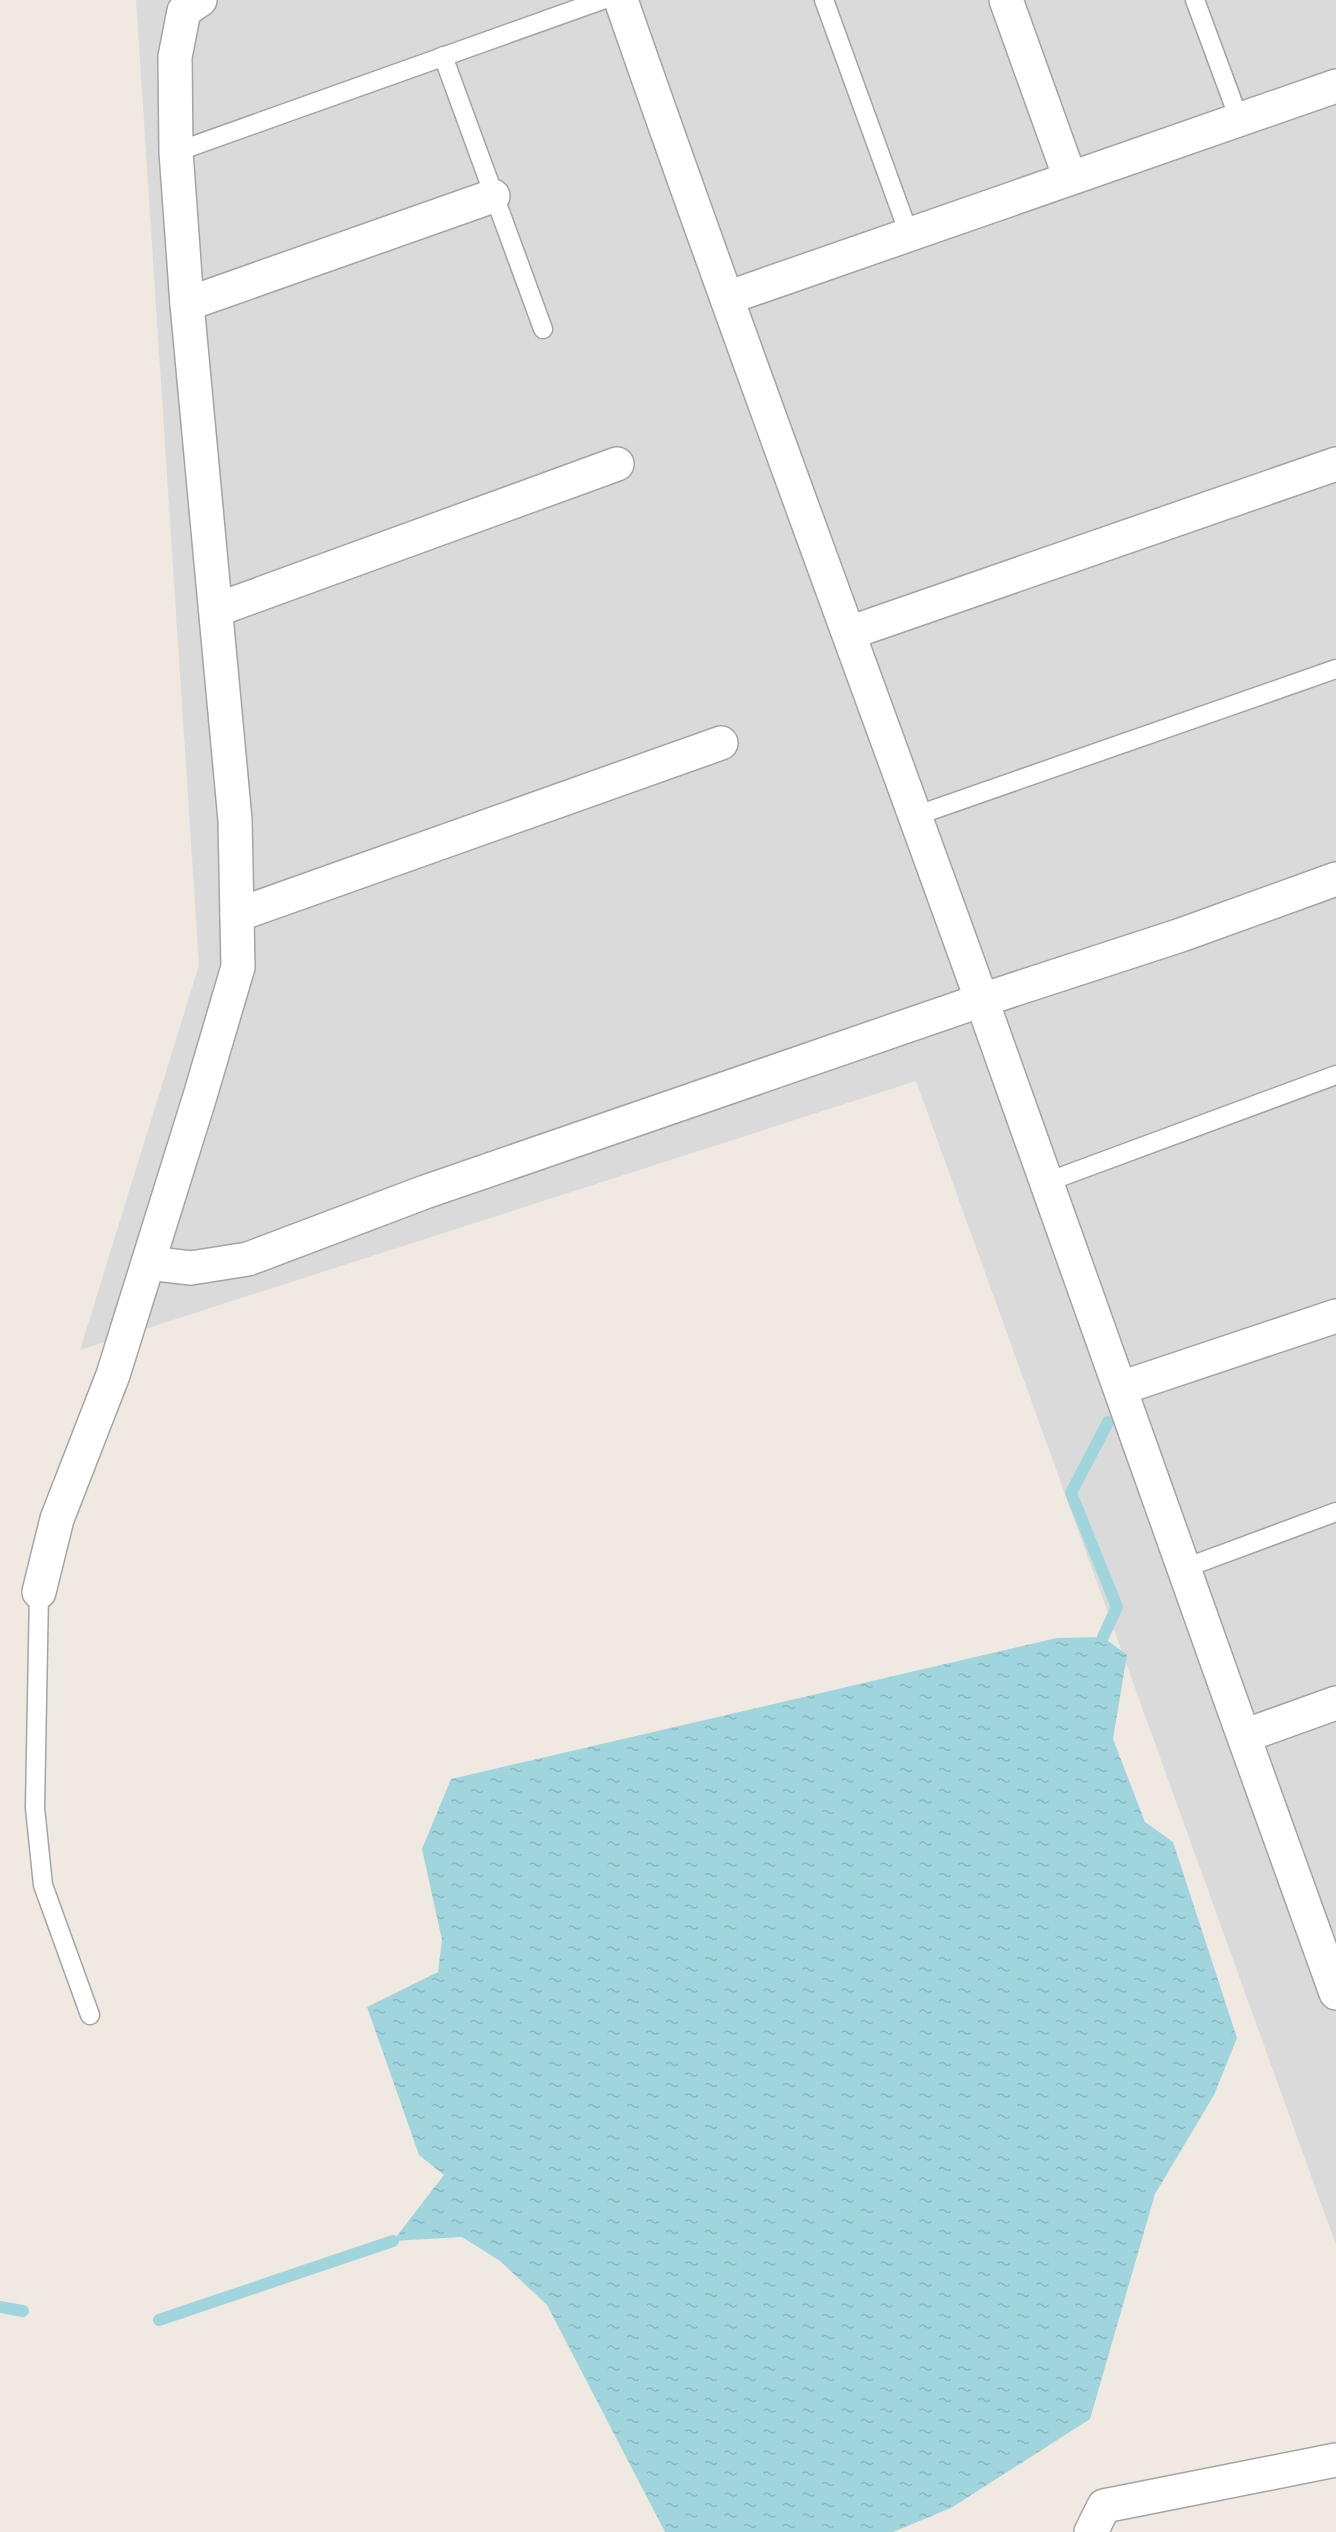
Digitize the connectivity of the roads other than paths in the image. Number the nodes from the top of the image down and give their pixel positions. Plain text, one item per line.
1 (200, 0) edge
2 (602, 0) edge
3 (621, 0) edge
4 (824, 0) edge
5 (1006, 0) edge
6 (1195, 0) edge
7 (443, 56) junction
8 (1336, 86) edge
9 (1239, 119) junction
10 (176, 152) junction
11 (1070, 178) junction
12 (493, 196) junction
13 (909, 234) junction
14 (727, 298) junction
15 (187, 304) junction
16 (543, 329) dead end
17 (1336, 464) edge
18 (616, 465) dead end
19 (216, 610) junction
20 (849, 633) junction
21 (1336, 669) edge
22 (722, 743) dead end
23 (915, 816) junction
24 (1336, 879) edge
25 (237, 915) junction
26 (982, 1000) junction
27 (1336, 1075) edge
28 (1047, 1182) junction
29 (148, 1263) junction
30 (1336, 1316) edge
31 (1121, 1388) junction
32 (1336, 1512) edge
33 (1185, 1568) junction
34 (39, 1593) joint
35 (1336, 1703) edge
36 (1244, 1736) junction
37 (1336, 1993) edge
38 (90, 2015) dead end
39 (1336, 2460) edge
40 (1091, 2532) edge

1 - 10 street
2 - 7 lane
3 - 14 street
4 - 13 lane
5 - 11 street
6 - 9 lane
7 - 10 lane
7 - 12 lane
8 - 9 street
9 - 11 street
10 - 15 street
11 - 13 street
12 - 15 street
12 - 16 lane
13 - 14 street
14 - 20 street
15 - 19 street
17 - 20 street
18 - 19 street
19 - 25 street
20 - 23 street
21 - 23 lane
22 - 25 street
23 - 26 street
24 - 26 street
25 - 29 street
26 - 28 street
26 - 29 street
27 - 28 lane
28 - 31 street
29 - 34 street
30 - 31 street
31 - 33 street
32 - 33 lane
33 - 36 street
34 - 38 lane
35 - 36 street
36 - 37 street
39 - 40 street

